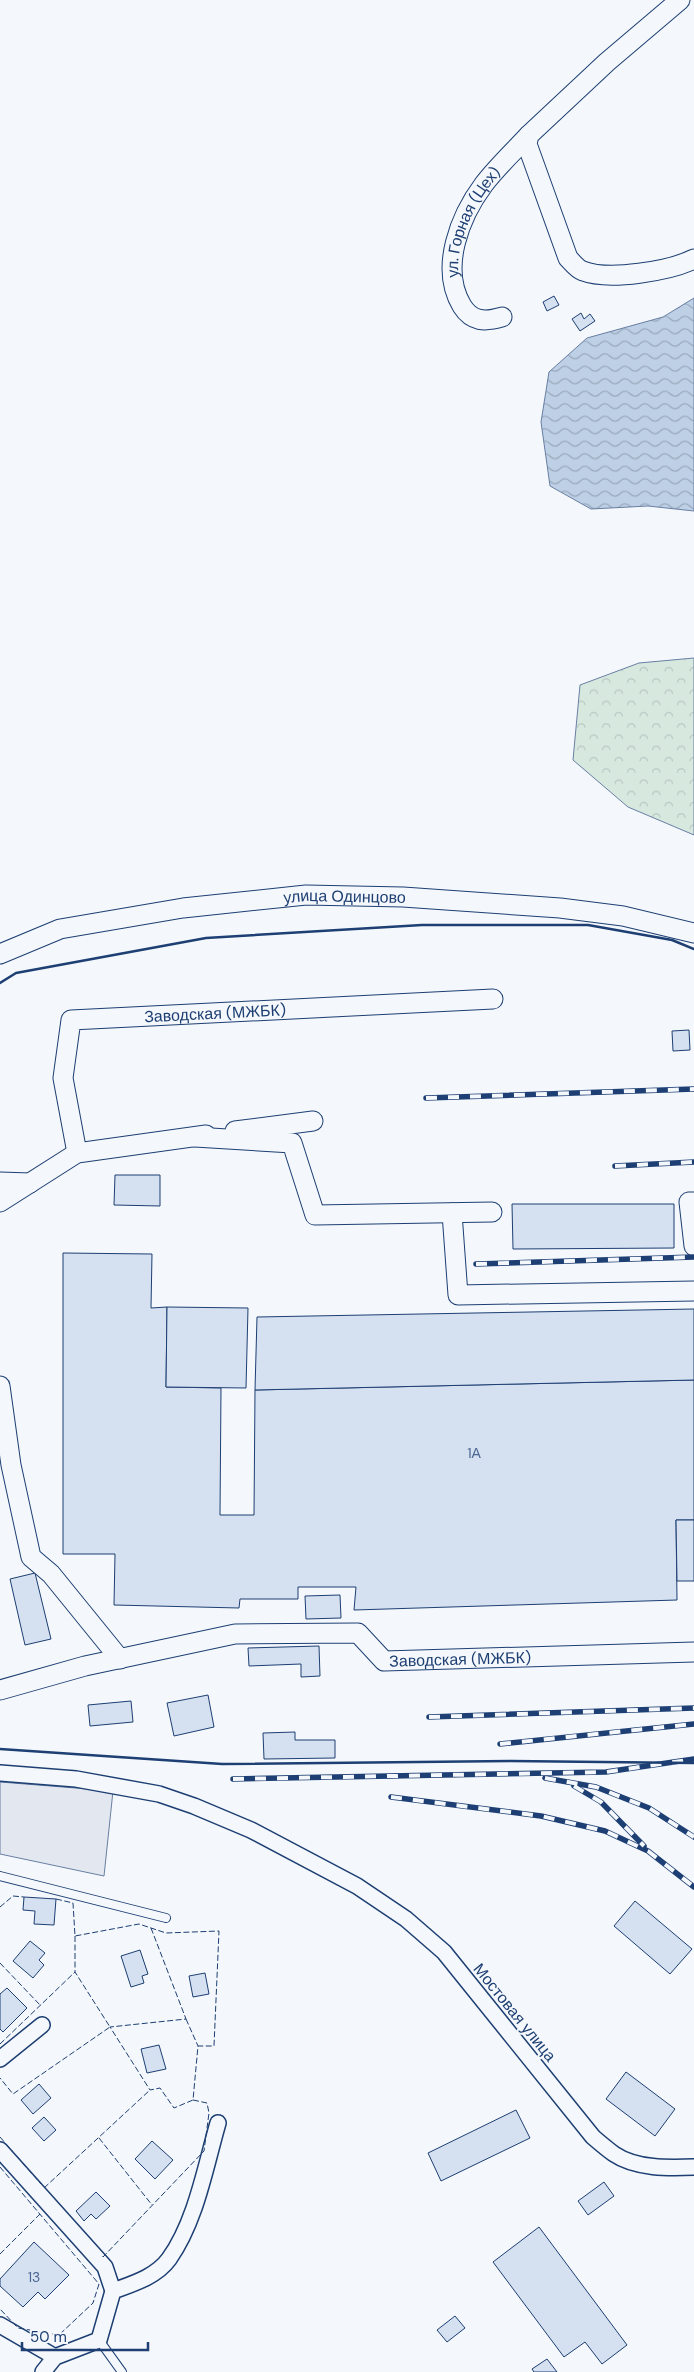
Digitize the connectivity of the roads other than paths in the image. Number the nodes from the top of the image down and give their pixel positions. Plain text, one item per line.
1 (680, 0) edge
2 (529, 135) junction
3 (694, 258) edge
4 (502, 317) dead end
5 (694, 933) edge
6 (0, 954) edge
7 (493, 1000) dead end
8 (312, 1121) dead end
9 (195, 1137) junction
10 (77, 1153) junction
11 (0, 1182) edge
12 (30, 1183) junction
13 (0, 1202) edge
14 (694, 1202) edge
15 (492, 1212) dead end
16 (452, 1213) junction
17 (694, 1247) edge
18 (694, 1292) edge
19 (0, 1386) edge
20 (694, 1652) edge
21 (120, 1659) junction
22 (0, 1690) edge
23 (0, 1773) edge
24 (0, 1876) edge
25 (166, 1918) dead end
26 (42, 2025) dead end
27 (0, 2059) edge
28 (218, 2123) dead end
29 (0, 2150) edge
30 (694, 2167) edge
31 (113, 2291) junction
32 (0, 2325) edge
33 (98, 2340) junction
34 (55, 2357) junction
35 (43, 2372) edge
36 (122, 2372) edge

1 - 2 street, ул. Горная (Цех)
2 - 3 street
2 - 4 street, ул. Горная (Цех)
5 - 6 street, улица Одинцово
7 - 10 street, Заводская (МЖБК)
8 - 9 street
9 - 10 street
9 - 16 street
10 - 12 street
11 - 12 street
12 - 13 street
14 - 17 street
15 - 16 street
16 - 18 street
19 - 21 street
20 - 21 street, Заводская (МЖБК)
21 - 22 street, Заводская (МЖБК)
23 - 30 street, Мостовая улица
24 - 25 lane
26 - 27 street
28 - 31 street
29 - 31 street
31 - 33 street
32 - 34 street
33 - 34 street
33 - 36 lane
34 - 35 street

